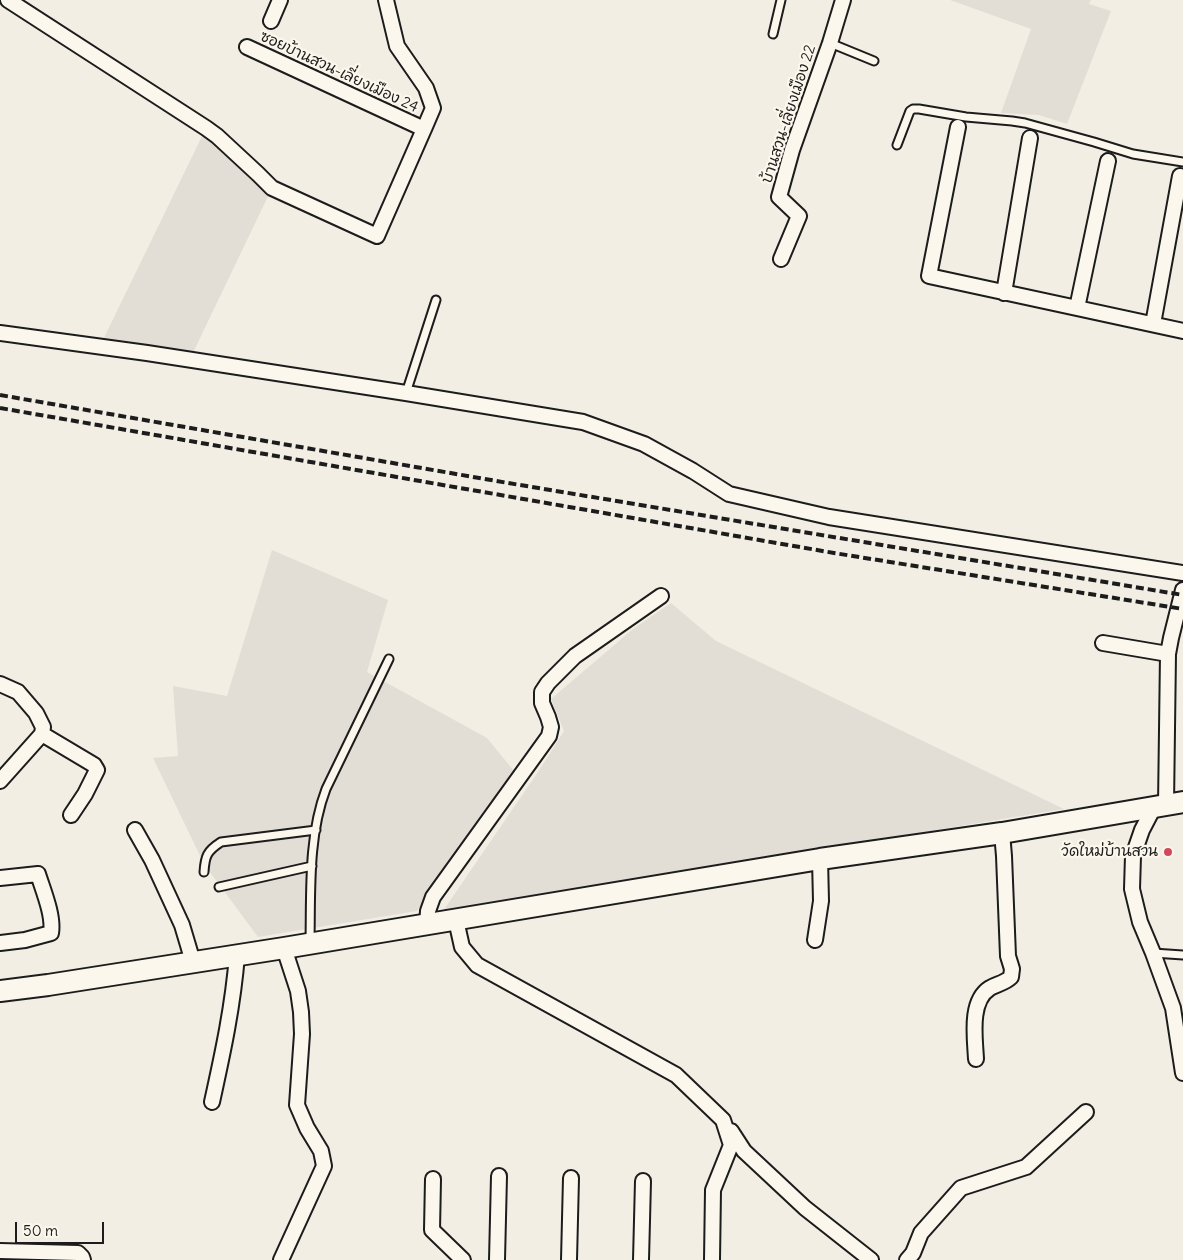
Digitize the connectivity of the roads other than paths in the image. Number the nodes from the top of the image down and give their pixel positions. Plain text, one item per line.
1 (8, 0) edge
2 (280, 0) edge
3 (386, 0) edge
4 (781, 0) edge
5 (843, 0) edge
6 (271, 21) dead end
7 (773, 34) dead end
8 (830, 43) junction
9 (247, 47) dead end
10 (874, 62) dead end
11 (958, 127) dead end
12 (424, 129) junction
13 (1030, 138) dead end
14 (897, 144) dead end
15 (1108, 161) dead end
16 (1183, 162) edge
17 (1180, 176) dead end
18 (780, 259) dead end
19 (1004, 293) junction
20 (436, 300) dead end
21 (1077, 308) junction
22 (1153, 324) junction
23 (1183, 331) edge
24 (0, 333) edge
25 (406, 393) junction
26 (1183, 572) edge
27 (1183, 590) edge
28 (661, 596) dead end
29 (1103, 643) dead end
30 (1168, 654) junction
31 (389, 659) dead end
32 (0, 684) edge
33 (42, 734) junction
34 (0, 781) edge
35 (1168, 804) edge
36 (71, 815) dead end
37 (135, 830) dead end
38 (316, 830) junction
39 (1002, 833) junction
40 (820, 859) junction
41 (312, 866) junction
42 (204, 872) dead end
43 (0, 878) edge
44 (219, 887) dead end
45 (456, 920) junction
46 (427, 925) junction
47 (815, 940) dead end
48 (0, 943) edge
49 (310, 944) junction
50 (284, 948) junction
51 (1154, 953) junction
52 (237, 955) junction
53 (1183, 955) edge
54 (193, 962) junction
55 (0, 991) edge
56 (1178, 1009) edge
57 (976, 1058) dead end
58 (1183, 1065) edge
59 (1183, 1073) edge
60 (212, 1102) dead end
61 (1086, 1112) dead end
62 (723, 1120) junction
63 (500, 1176) dead end
64 (571, 1178) dead end
65 (433, 1179) dead end
66 (643, 1181) dead end
67 (0, 1252) edge
68 (83, 1260) edge
69 (281, 1260) edge
70 (463, 1260) edge
71 (496, 1260) edge
72 (569, 1260) edge
73 (641, 1260) edge
74 (712, 1260) edge
75 (871, 1260) edge
76 (907, 1260) edge

1 - 12 street
2 - 6 street
3 - 12 street, ซอยบ้านสวน-เลี่ยงเมือง 24
4 - 7 lane
5 - 8 street, บ้านสวน-เลี่ยงเมือง 22
8 - 10 lane
8 - 18 street, บ้านสวน-เลี่ยงเมือง 22
9 - 12 street, ซอยบ้านสวน-เลี่ยงเมือง 24
11 - 19 street
13 - 19 street
14 - 16 lane
15 - 21 street
17 - 22 street
19 - 21 street
20 - 25 lane
21 - 22 street
22 - 23 street
24 - 25 street
25 - 26 street
27 - 30 street
28 - 46 street
29 - 30 street
30 - 35 street
31 - 38 lane
32 - 33 street
33 - 34 street
33 - 36 street
35 - 39 street
35 - 51 street
37 - 54 street
38 - 41 lane
38 - 42 lane
39 - 40 street
39 - 57 street
40 - 45 street
40 - 47 street
41 - 44 lane
41 - 49 lane
43 - 48 street
45 - 46 street
45 - 62 street
46 - 49 street
49 - 50 street
50 - 52 street
50 - 69 street
51 - 53 lane
51 - 56 street
52 - 54 street
52 - 60 street
54 - 55 street
56 - 58 street
58 - 59 street
61 - 76 street
62 - 74 street
62 - 75 street
63 - 71 street
64 - 72 street
65 - 70 street
66 - 73 street
67 - 68 street

